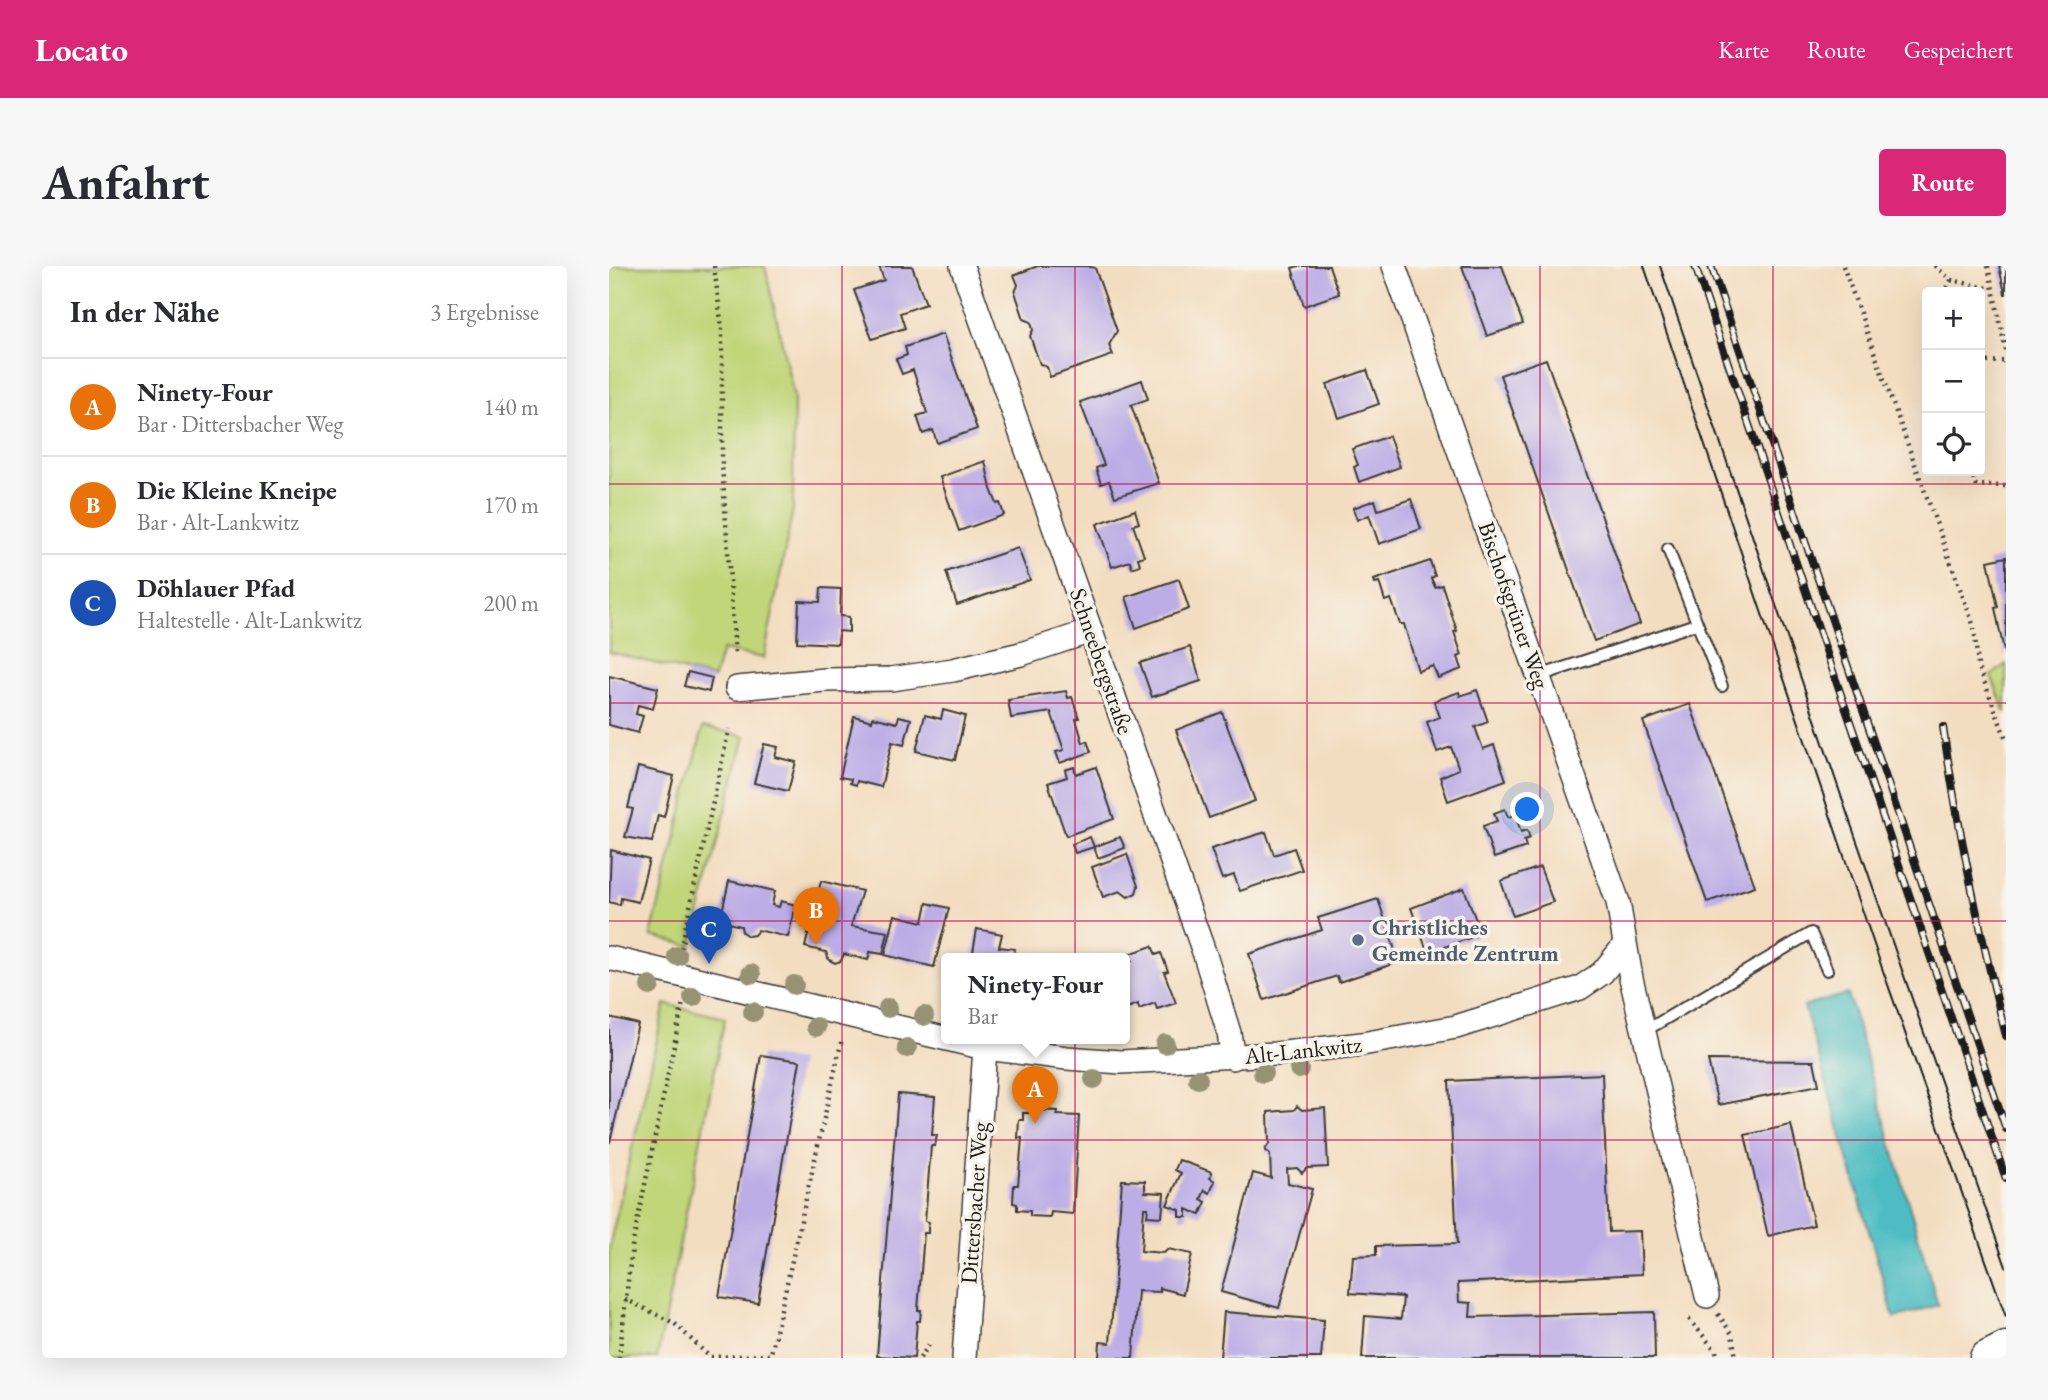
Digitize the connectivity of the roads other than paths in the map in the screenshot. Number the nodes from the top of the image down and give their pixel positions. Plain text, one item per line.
1 (962, 266) edge
2 (1394, 266) edge
3 (1668, 549) dead end
4 (1696, 624) junction
5 (1091, 631) junction
6 (1539, 676) junction
7 (1722, 686) dead end
8 (737, 688) dead end
9 (1624, 946) junction
10 (609, 958) edge
11 (1828, 970) dead end
12 (1643, 1029) junction
13 (941, 1037) edge
14 (968, 1044) edge
15 (985, 1048) junction
16 (1233, 1058) junction
17 (1707, 1296) road end
18 (2006, 1348) edge
19 (964, 1358) edge
20 (1986, 1358) edge

1 - 5 street, Schneebergstraße
2 - 6 street, Bischofsgrüner Weg
3 - 4 lane
4 - 6 lane
4 - 7 lane
5 - 8 street
5 - 16 street, Schneebergstraße
6 - 9 street, Bischofsgrüner Weg
9 - 12 street
9 - 16 street, Alt-Lankwitz
10 - 13 street, Alt-Lankwitz
11 - 12 lane
12 - 17 street
14 - 15 street, Alt-Lankwitz
15 - 16 street, Alt-Lankwitz
15 - 19 street, Dittersbacher Weg
18 - 20 main road

